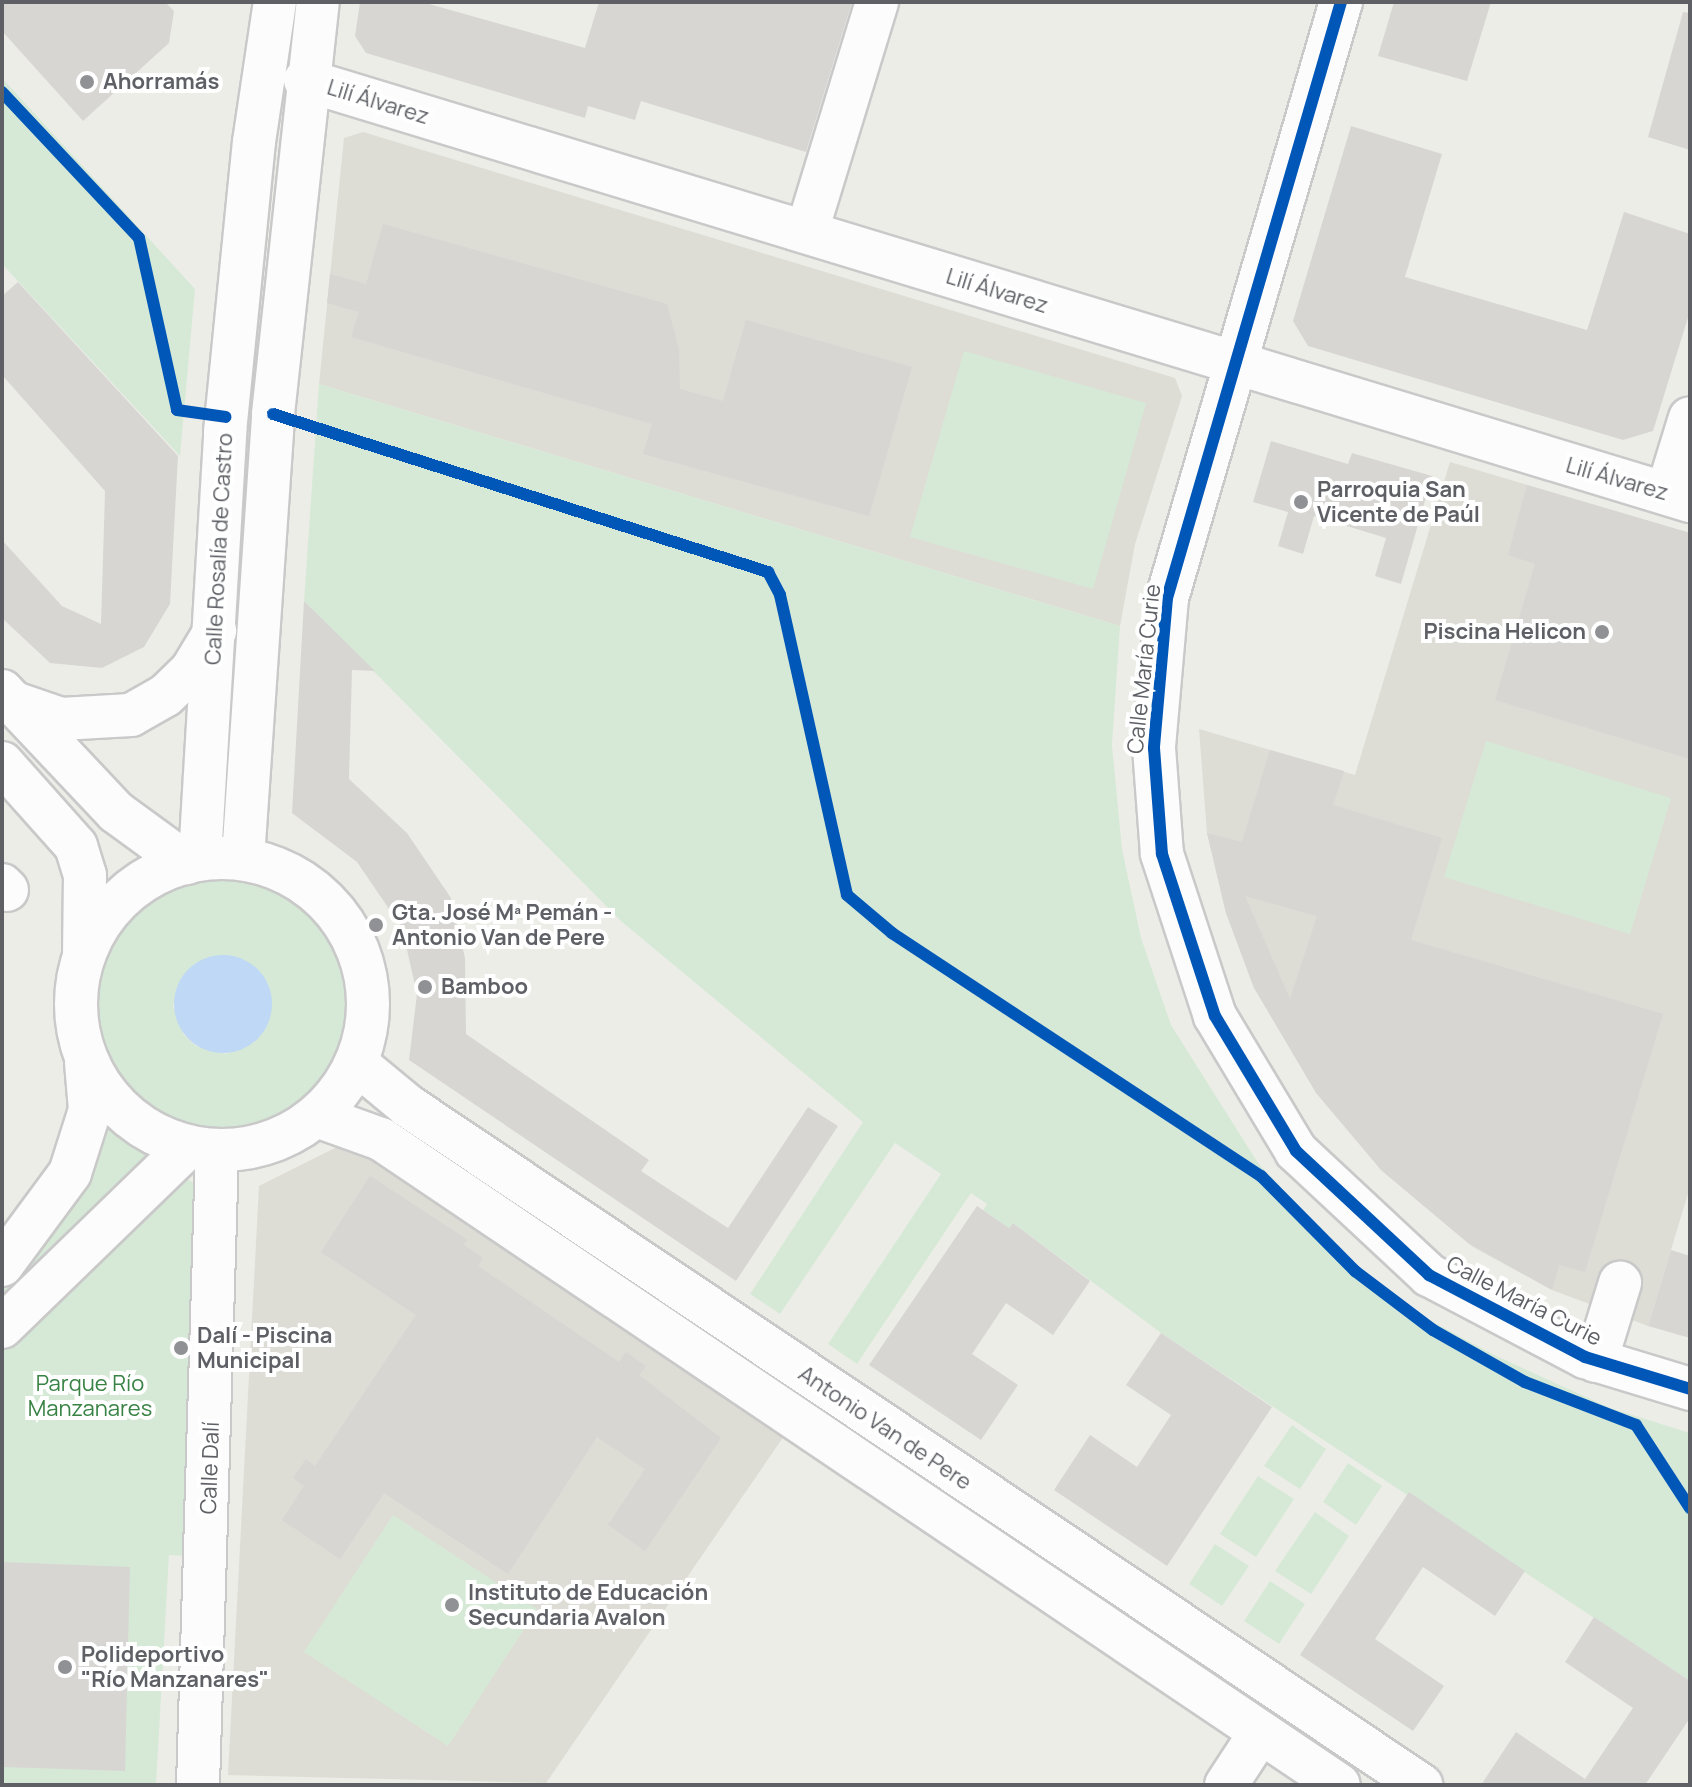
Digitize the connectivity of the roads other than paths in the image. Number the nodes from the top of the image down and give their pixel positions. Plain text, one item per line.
1 (275, 2) edge
2 (318, 2) edge
3 (877, 2) edge
4 (1341, 2) edge
5 (305, 80) junction
6 (807, 231) junction
7 (1234, 365) junction
8 (1690, 418) edge
9 (1678, 497) edge
10 (215, 630) junction
11 (8, 697) edge
12 (2, 763) edge
13 (243, 858) junction
14 (193, 860) junction
15 (84, 956) junction
16 (85, 1057) junction
17 (356, 1063) junction
18 (317, 1116) junction
19 (202, 1149) junction
20 (2, 1265) edge
21 (1620, 1283) dead end
22 (2, 1327) edge
23 (1596, 1361) junction
24 (1690, 1389) edge
25 (1260, 1733) junction
26 (198, 1785) edge
27 (1226, 1785) edge
28 (1339, 1785) edge
29 (1421, 1785) edge

1 - 10 street, Calle Rosalía de Castro
2 - 5 street, Calle Rosalía de Castro
3 - 6 street
4 - 7 street, Calle María Curie
5 - 6 street, Lilí Álvarez
5 - 13 street, Calle Rosalía de Castro
6 - 7 street, Lilí Álvarez
7 - 9 street, Lilí Álvarez
7 - 23 street, Calle María Curie
8 - 9 street
10 - 11 street
10 - 14 street, Calle Rosalía de Castro
11 - 14 street
12 - 15 street
13 - 14 street
13 - 17 street
14 - 15 street
15 - 16 street
16 - 19 street
16 - 20 street
17 - 18 street
17 - 29 street, Antonio Van de Pere
18 - 19 street
18 - 25 street, Antonio Van de Pere
19 - 22 street
19 - 26 street, Calle Dalí
21 - 23 street
23 - 24 street, Calle María Curie
25 - 27 street
25 - 28 street, Antonio Van de Pere

